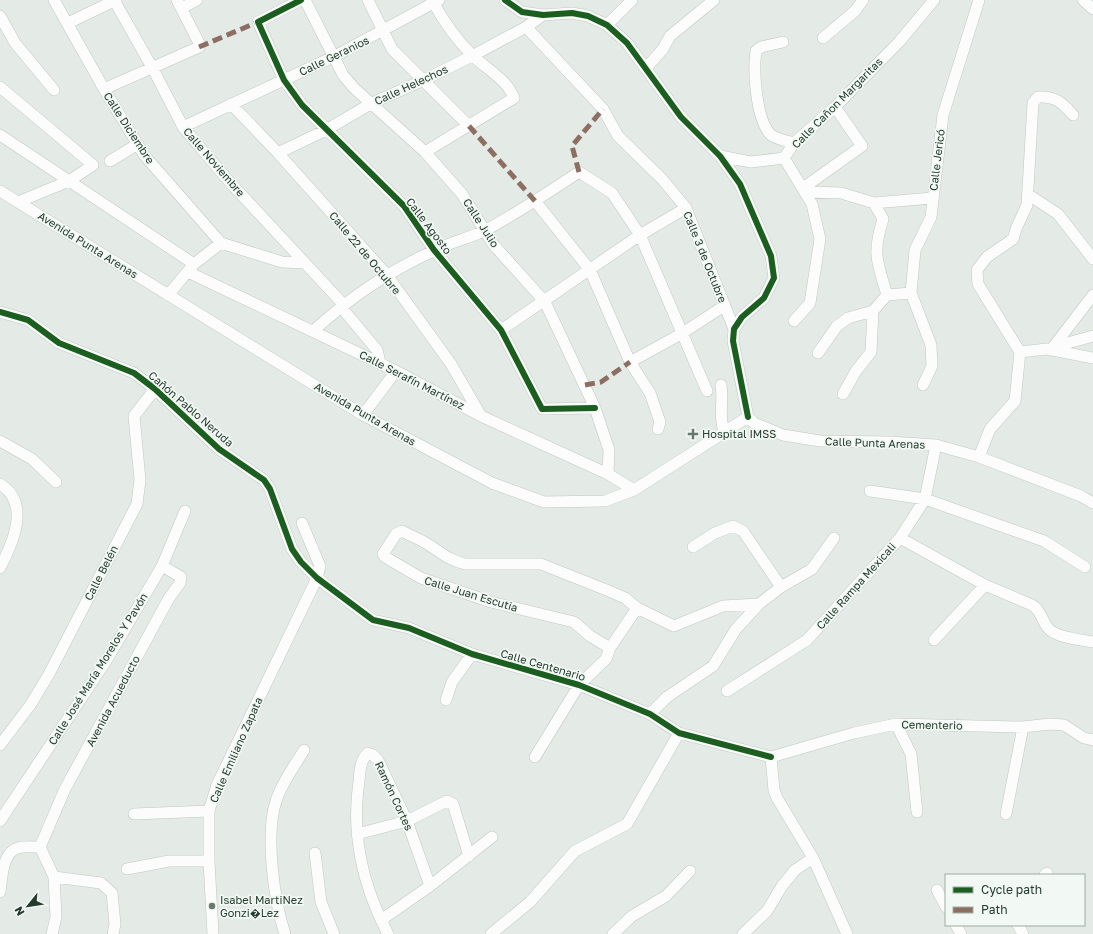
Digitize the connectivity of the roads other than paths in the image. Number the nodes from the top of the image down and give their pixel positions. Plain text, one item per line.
1 (54, 0) edge
2 (115, 0) edge
3 (197, 0) edge
4 (301, 0) edge
5 (305, 0) edge
6 (368, 0) edge
7 (504, 0) edge
8 (632, 0) edge
9 (714, 0) edge
10 (863, 0) edge
11 (934, 0) edge
12 (979, 0) edge
13 (1083, 0) edge
14 (435, 1) edge
15 (180, 4) edge
16 (1093, 9) edge
17 (543, 15) junction
18 (0, 16) edge
19 (68, 23) junction
20 (607, 25) junction
21 (526, 27) junction
22 (384, 31) junction
23 (823, 38) dead end
24 (783, 42) dead end
25 (334, 56) junction
26 (472, 56) junction
27 (646, 68) junction
28 (153, 69) junction
29 (284, 80) junction
30 (424, 80) junction
31 (0, 87) edge
32 (104, 89) junction
33 (54, 90) dead end
34 (372, 103) junction
35 (231, 104) junction
36 (835, 107) junction
37 (1073, 115) dead end
38 (469, 126) junction
39 (183, 127) junction
40 (326, 130) junction
41 (0, 135) edge
42 (794, 143) junction
43 (138, 144) junction
44 (425, 152) junction
45 (278, 153) junction
46 (720, 156) junction
47 (784, 158) junction
48 (110, 161) dead end
49 (69, 181) junction
50 (805, 190) junction
51 (0, 191) edge
52 (1029, 195) junction
53 (932, 198) junction
54 (535, 201) junction
55 (18, 202) junction
56 (874, 203) junction
57 (686, 208) junction
58 (485, 230) junction
59 (640, 235) junction
60 (221, 243) junction
61 (434, 250) junction
62 (1093, 258) edge
63 (305, 263) junction
64 (191, 268) junction
65 (590, 270) junction
66 (386, 274) junction
67 (911, 293) junction
68 (168, 295) junction
69 (887, 295) junction
70 (1093, 295) edge
71 (544, 302) junction
72 (724, 306) junction
73 (345, 308) junction
74 (872, 311) junction
75 (0, 312) edge
76 (794, 321) dead end
77 (734, 329) junction
78 (501, 330) junction
79 (313, 331) junction
80 (681, 334) junction
81 (1093, 336) edge
82 (1050, 348) junction
83 (818, 352) dead end
84 (1020, 352) junction
85 (1093, 358) edge
86 (630, 362) junction
87 (380, 363) junction
88 (396, 371) junction
89 (721, 385) dead end
90 (923, 385) dead end
91 (155, 390) junction
92 (707, 391) dead end
93 (843, 394) dead end
94 (595, 408) junction
95 (363, 415) junction
96 (481, 416) junction
97 (748, 417) junction
98 (658, 429) dead end
99 (724, 431) junction
100 (0, 441) edge
101 (936, 445) junction
102 (979, 457) junction
103 (608, 474) junction
104 (56, 482) dead end
105 (0, 484) edge
106 (634, 490) junction
107 (870, 491) dead end
108 (925, 499) junction
109 (1093, 503) edge
110 (185, 511) dead end
111 (302, 523) dead end
112 (834, 538) dead end
113 (900, 538) junction
114 (694, 547) dead end
115 (3, 556) edge
116 (162, 566) junction
117 (1085, 566) dead end
118 (0, 568) edge
119 (317, 578) junction
120 (985, 585) junction
121 (781, 587) junction
122 (759, 604) junction
123 (637, 608) junction
124 (934, 640) dead end
125 (1093, 642) edge
126 (610, 648) junction
127 (472, 654) junction
128 (579, 685) junction
129 (727, 691) dead end
130 (446, 700) dead end
131 (650, 714) junction
132 (896, 724) junction
133 (1024, 727) junction
134 (679, 733) junction
135 (1093, 740) edge
136 (0, 745) edge
137 (304, 750) dead end
138 (535, 757) dead end
139 (770, 757) junction
140 (209, 811) junction
141 (917, 812) dead end
142 (134, 814) dead end
143 (1006, 814) dead end
144 (0, 821) edge
145 (407, 821) junction
146 (357, 834) junction
147 (492, 837) dead end
148 (40, 847) junction
149 (316, 853) dead end
150 (469, 856) junction
151 (814, 858) junction
152 (209, 861) junction
153 (127, 869) dead end
154 (690, 871) dead end
155 (54, 877) junction
156 (430, 886) junction
157 (937, 890) dead end
158 (0, 892) edge
159 (945, 905) edge
160 (381, 920) junction
161 (52, 934) edge
162 (113, 934) edge
163 (213, 934) edge
164 (285, 934) edge
165 (334, 934) edge
166 (388, 934) edge
167 (491, 934) edge
168 (613, 934) edge
169 (743, 934) edge
170 (846, 934) edge

1 - 19 street, Calle Diciembre
2 - 19 street
2 - 28 street, Calle Noviembre
3 - 15 street
4 - 29 street, Calle Agosto
5 - 25 street, Calle Julio
6 - 22 street
7 - 17 street
8 - 20 street
9 - 27 street
10 - 23 street
11 - 36 street, Calle Cañon Margaritas
12 - 53 street, Calle Jericó
13 - 16 street
14 - 22 street, Calle Geranios
14 - 26 street
15 - 28 street
17 - 20 street
17 - 21 street, Calle Helechos
18 - 33 street
19 - 32 street, Calle Diciembre
20 - 27 street
21 - 26 street, Calle Helechos
21 - 57 street, Calle 3 de Octubre
22 - 25 street, Calle Geranios
22 - 30 street
24 - 42 street
25 - 29 street, Calle Geranios
25 - 34 street, Calle Julio
26 - 30 street, Calle Helechos
26 - 38 street
27 - 46 street
28 - 32 street
28 - 39 street, Calle Noviembre
29 - 35 street, Calle Geranios
29 - 40 street, Calle Agosto
30 - 34 street, Calle Helechos
30 - 38 street
31 - 49 street
32 - 43 street, Calle Diciembre
34 - 40 street, Calle Helechos
34 - 44 street, Calle Julio
35 - 39 street, Calle Geranios
35 - 45 street, Calle 22 de Octubre
36 - 42 street, Calle Cañon Margaritas
36 - 50 street
37 - 52 street
38 - 44 street
39 - 63 street, Calle Noviembre
40 - 45 street, Calle Helechos
40 - 61 street, Calle Agosto
41 - 49 street, Calle Serafín Martínez
42 - 47 street, Calle Cañon Margaritas
43 - 48 street
43 - 60 street, Calle Diciembre
44 - 58 street, Calle Julio
45 - 66 street, Calle 22 de Octubre
46 - 47 street, Calle Cañon Margaritas
46 - 77 street
47 - 50 street
49 - 55 street
49 - 64 street, Calle Serafín Martínez
50 - 56 street, Calle Jericó
50 - 76 street
51 - 55 street, Avenida Punta Arenas
52 - 62 street
52 - 84 street
53 - 56 street, Calle Jericó
53 - 67 street
54 - 58 street
54 - 59 street
54 - 65 street
55 - 68 street, Avenida Punta Arenas
56 - 69 street
57 - 59 street
57 - 72 street, Calle 3 de Octubre
58 - 61 street
58 - 71 street, Calle Julio
59 - 65 street
59 - 80 street
60 - 63 street
60 - 64 street
61 - 66 street
61 - 78 street, Calle Agosto
63 - 73 street, Calle Noviembre
64 - 68 street
64 - 79 street, Calle Serafín Martínez
65 - 71 street
65 - 86 street
66 - 73 street
66 - 96 street, Calle 22 de Octubre
67 - 69 street
67 - 90 street
68 - 95 street, Avenida Punta Arenas
69 - 74 street
70 - 82 street
71 - 78 street
71 - 94 street, Calle Julio
72 - 77 street, Calle 3 de Octubre
72 - 80 street
73 - 79 street
73 - 87 street, Calle Noviembre
74 - 83 street
74 - 93 street
75 - 91 street, Cañón Pablo Neruda
77 - 97 street
78 - 94 street, Calle Agosto
79 - 87 street, Calle Serafín Martínez
80 - 86 street
80 - 92 street
81 - 82 street
82 - 84 street
82 - 85 street
84 - 102 street
86 - 98 street
87 - 88 street, Calle Serafín Martínez
88 - 95 street
88 - 96 street, Calle Serafín Martínez
89 - 99 street
91 - 119 street, Cañón Pablo Neruda
91 - 136 street, Calle Belén
94 - 103 street, Calle Julio
95 - 106 street, Avenida Punta Arenas
96 - 103 street, Calle Serafín Martínez
97 - 99 street, Avenida Punta Arenas
97 - 101 street, Calle Punta Arenas
99 - 106 street, Avenida Punta Arenas
100 - 104 street
101 - 102 street, Calle Punta Arenas
101 - 108 street, Calle Rampa Mexicali
102 - 109 street, Calle Punta Arenas
103 - 106 street, Calle Serafín Martínez
105 - 115 street
107 - 108 street
108 - 113 street, Calle Rampa Mexicali
108 - 117 street
110 - 116 street, Calle José María Morelos Y Pavón
111 - 119 street
112 - 121 street
113 - 120 street
113 - 129 street, Calle Rampa Mexicali
114 - 121 street
115 - 118 street
116 - 144 street, Calle José María Morelos Y Pavón
116 - 148 street, Avenida Acueducto
119 - 127 street, Calle Centenario
119 - 140 street, Calle Emiliano Zapata
120 - 124 street
120 - 125 street
121 - 122 street
122 - 123 street, Calle Juan Escutia
122 - 131 street
123 - 126 street
123 - 126 street, Calle Juan Escutia
126 - 128 street
127 - 128 street, Calle Centenario
127 - 130 street
128 - 131 street, Calle Centenario
128 - 138 street
131 - 134 street, Calle Centenario
132 - 133 street, Cementerio
132 - 139 street, Cementerio
132 - 141 street
133 - 135 street, Cementerio
133 - 143 street
134 - 139 street, Calle Centenario
134 - 167 street
137 - 164 street
139 - 151 street
140 - 142 street
140 - 152 street, Calle Emiliano Zapata
145 - 146 street
145 - 146 street, Ramón Cortes
145 - 150 street
145 - 156 street, Ramón Cortes
146 - 160 street, Ramón Cortes
147 - 150 street
148 - 155 street
148 - 158 street
149 - 165 street
150 - 156 street
151 - 169 street
151 - 170 street
152 - 153 street
152 - 163 street, Calle Emiliano Zapata
154 - 168 street
155 - 161 street
155 - 162 street
156 - 160 street
157 - 159 street
160 - 166 street, Ramón Cortes

